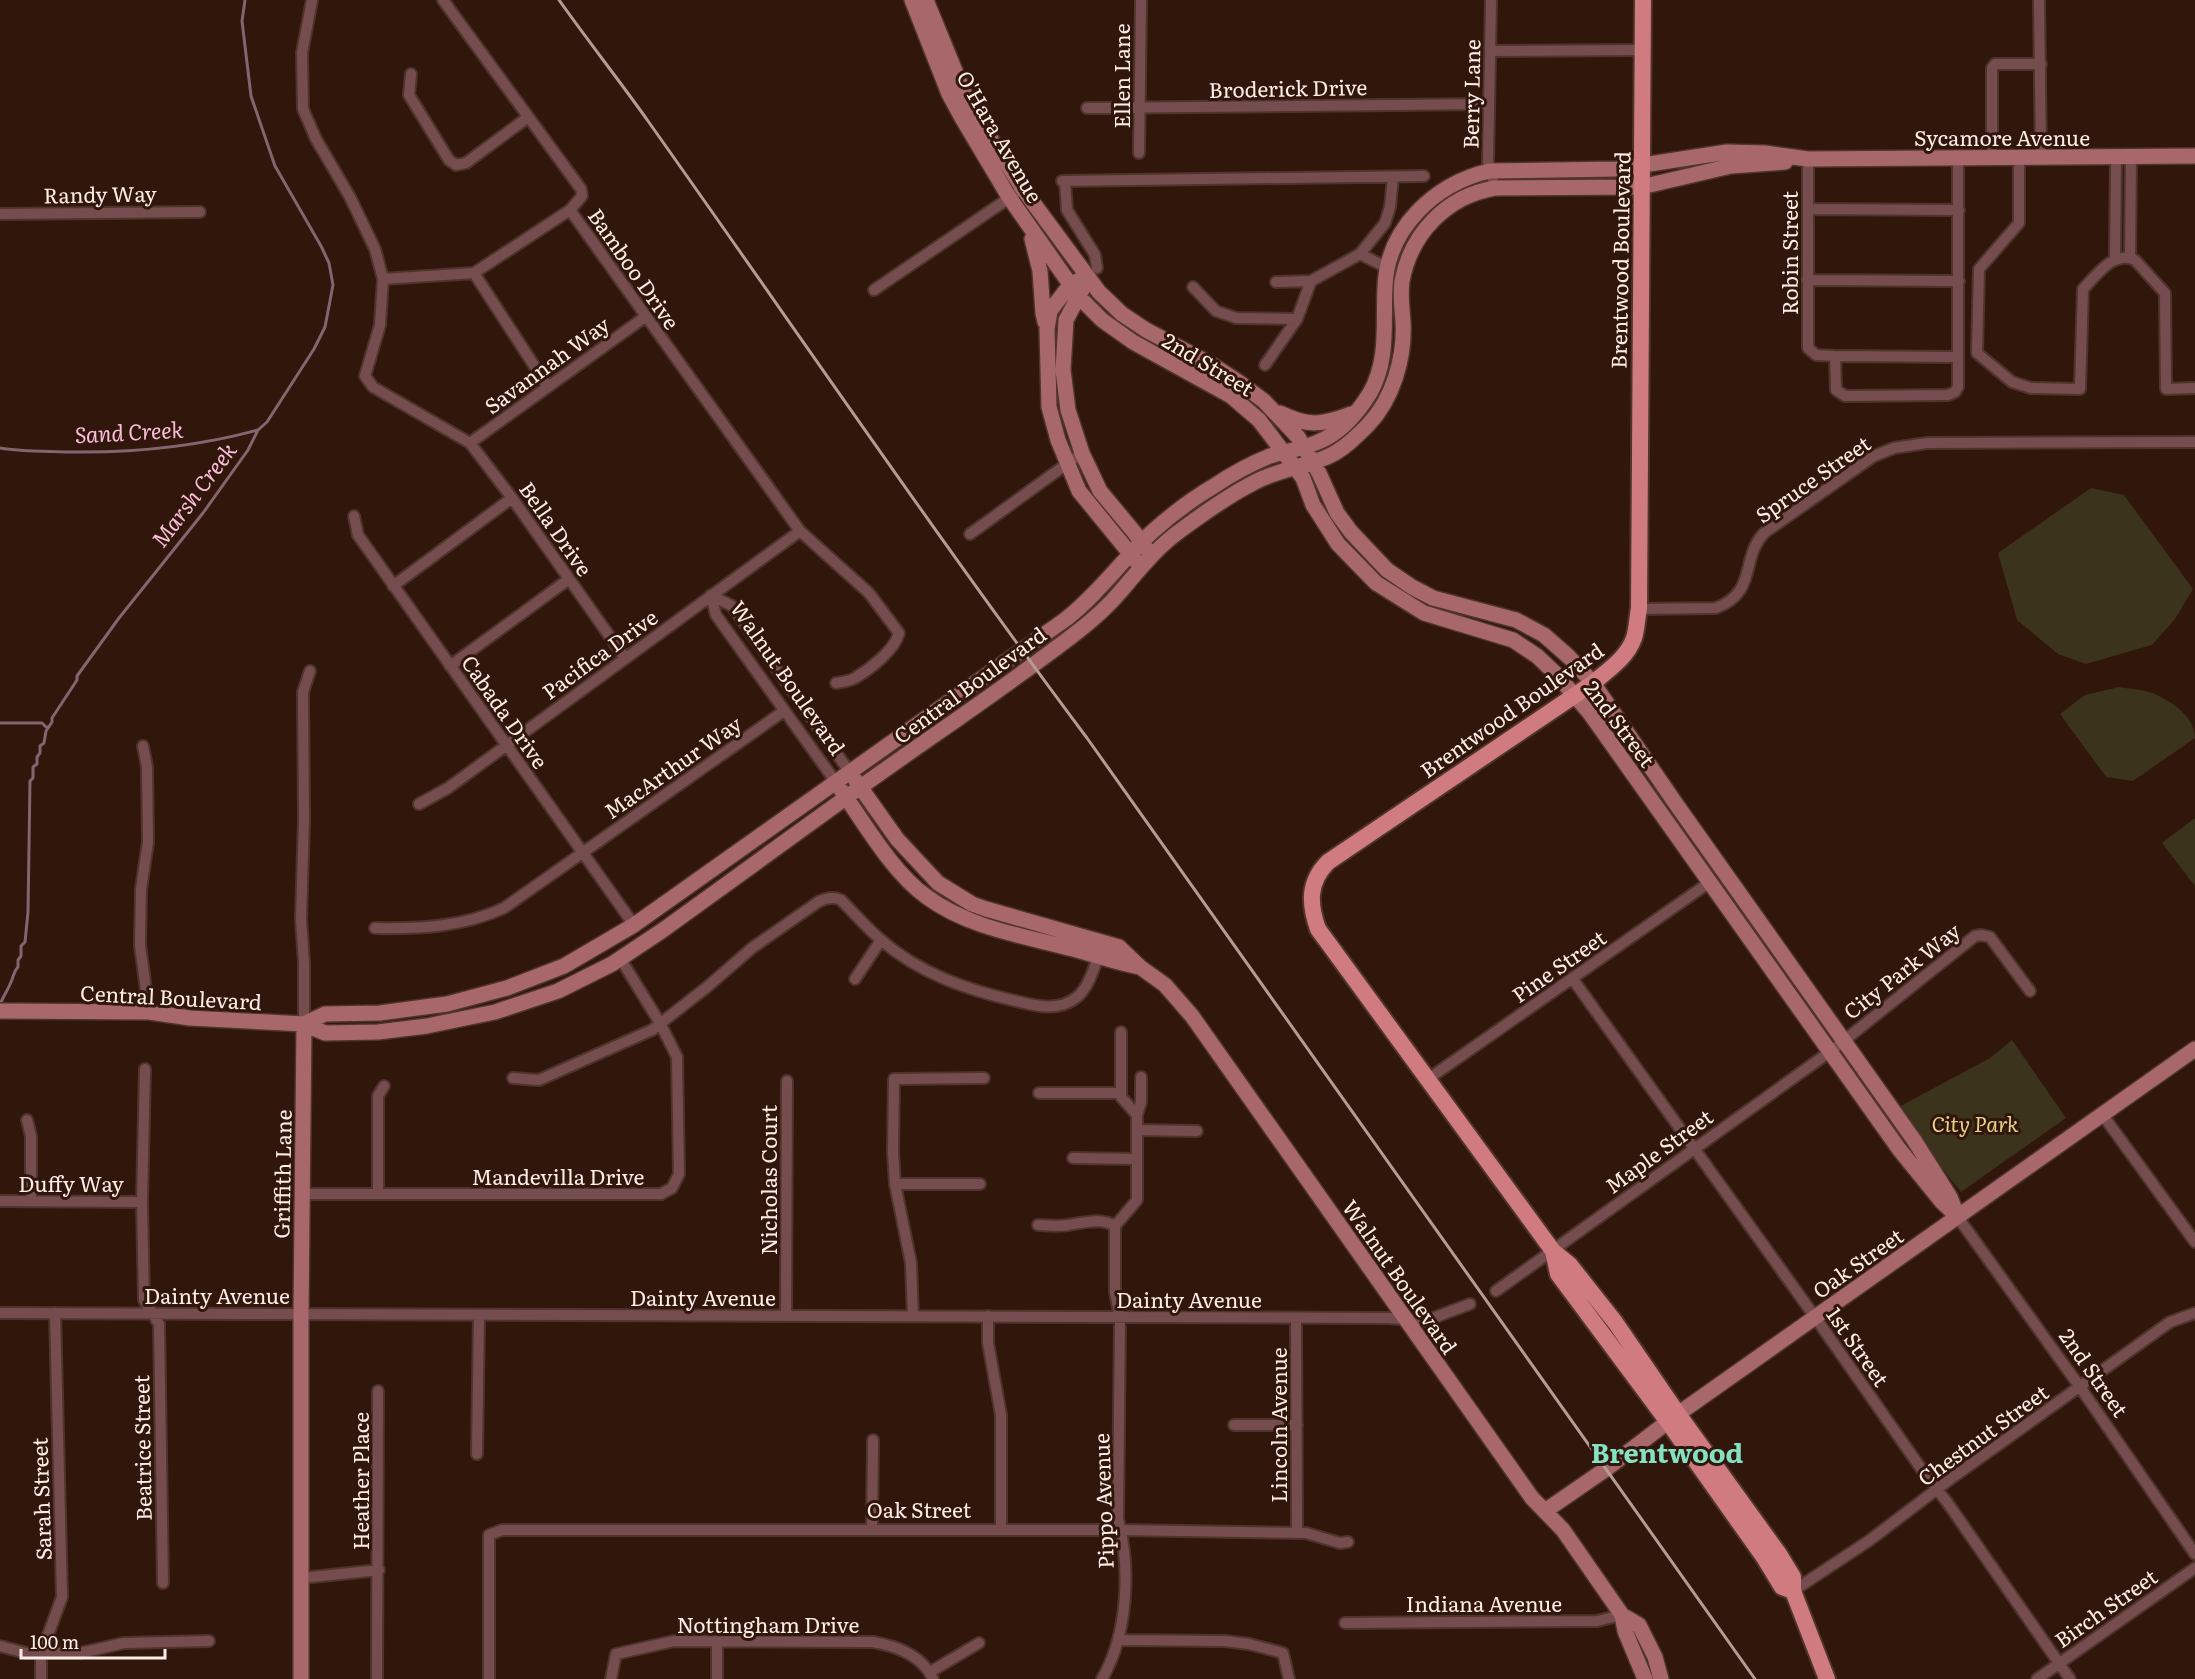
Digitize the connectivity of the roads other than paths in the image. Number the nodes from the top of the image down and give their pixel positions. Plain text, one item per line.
1 (312, 0) edge
2 (443, 0) edge
3 (912, 0) edge
4 (926, 0) edge
5 (1140, 0) edge
6 (1491, 0) edge
7 (1643, 0) edge
8 (2039, 0) edge
9 (1643, 50) junction
10 (1491, 51) junction
11 (2041, 64) junction
12 (411, 74) dead end
13 (1489, 104) junction
14 (1087, 108) dead end
15 (1140, 109) junction
16 (527, 118) junction
17 (1139, 153) dead end
18 (2041, 156) junction
19 (2195, 156) edge
20 (1992, 157) junction
21 (2019, 157) junction
22 (2124, 157) junction
23 (1958, 158) junction
24 (1808, 159) junction
25 (1642, 166) junction
26 (1489, 171) junction
27 (1424, 176) dead end
28 (1393, 178) junction
29 (1641, 187) junction
30 (1495, 188) junction
31 (1023, 189) junction
32 (1009, 197) junction
33 (1808, 209) junction
34 (570, 210) junction
35 (1959, 210) junction
36 (200, 212) dead end
37 (0, 214) edge
38 (1030, 228) junction
39 (1360, 254) junction
40 (2130, 258) junction
41 (2115, 259) junction
42 (1388, 268) junction
43 (1092, 272) junction
44 (474, 273) junction
45 (383, 279) junction
46 (1807, 280) junction
47 (1311, 281) junction
48 (1959, 281) junction
49 (1276, 282) dead end
50 (1070, 285) junction
51 (1193, 287) dead end
52 (874, 290) dead end
53 (1079, 297) junction
54 (645, 317) junction
55 (1297, 319) junction
56 (1047, 329) junction
57 (1834, 356) junction
58 (1958, 357) junction
59 (1265, 365) dead end
60 (548, 387) junction
61 (2195, 388) edge
62 (1272, 410) junction
63 (1357, 412) junction
64 (2195, 442) edge
65 (470, 443) junction
66 (1304, 446) junction
67 (1284, 452) junction
68 (1082, 453) junction
69 (1313, 461) junction
70 (1066, 464) junction
71 (1295, 466) junction
72 (512, 498) junction
73 (354, 516) dead end
74 (800, 531) junction
75 (970, 534) dead end
76 (1137, 549) junction
77 (1146, 562) junction
78 (569, 579) junction
79 (393, 585) junction
80 (711, 595) junction
81 (1639, 609) junction
82 (625, 658) junction
83 (450, 666) junction
84 (310, 671) dead end
85 (836, 683) dead end
86 (1593, 683) junction
87 (1575, 695) junction
88 (784, 711) junction
89 (506, 744) junction
90 (143, 746) dead end
91 (849, 771) junction
92 (835, 781) junction
93 (860, 787) junction
94 (847, 798) junction
95 (419, 804) dead end
96 (583, 853) junction
97 (1710, 882) junction
98 (634, 925) junction
99 (375, 928) dead end
100 (1743, 929) junction
101 (881, 940) junction
102 (1775, 944) junction
103 (1098, 957) junction
104 (620, 958) junction
105 (1140, 967) junction
106 (1572, 978) junction
107 (855, 979) dead end
108 (2030, 991) dead end
109 (7, 1011) edge
110 (149, 1012) junction
111 (660, 1023) junction
112 (304, 1024) junction
113 (1121, 1032) dead end
114 (1837, 1046) junction
115 (2195, 1049) edge
116 (145, 1069) dead end
117 (1141, 1077) dead end
118 (513, 1078) dead end
119 (984, 1078) dead end
120 (1428, 1079) junction
121 (787, 1081) dead end
122 (384, 1086) dead end
123 (1039, 1093) dead end
124 (1121, 1093) junction
125 (2102, 1114) junction
126 (1137, 1115) junction
127 (27, 1120) dead end
128 (1137, 1130) junction
129 (1197, 1131) dead end
130 (1693, 1148) junction
131 (1073, 1158) dead end
132 (1137, 1159) junction
133 (895, 1184) junction
134 (980, 1184) dead end
135 (302, 1194) junction
136 (378, 1194) junction
137 (0, 1201) edge
138 (32, 1201) junction
139 (142, 1202) junction
140 (1957, 1216) junction
141 (1038, 1225) dead end
142 (1115, 1226) junction
143 (2195, 1242) edge
144 (1553, 1251) junction
145 (1496, 1291) dead end
146 (1470, 1304) dead end
147 (0, 1313) edge
148 (55, 1313) junction
149 (301, 1313) junction
150 (2195, 1313) edge
151 (152, 1314) junction
152 (479, 1316) junction
153 (786, 1316) junction
154 (913, 1316) junction
155 (988, 1316) junction
156 (1120, 1317) junction
157 (1815, 1317) junction
158 (1296, 1318) junction
159 (1405, 1319) junction
160 (2080, 1387) junction
161 (378, 1391) dead end
162 (1673, 1418) junction
163 (1234, 1425) dead end
164 (1297, 1425) junction
165 (873, 1440) dead end
166 (477, 1454) dead end
167 (1937, 1490) junction
168 (1545, 1511) junction
169 (872, 1529) junction
170 (1001, 1529) junction
171 (1121, 1530) junction
172 (1297, 1533) junction
173 (1348, 1542) dead end
174 (2195, 1554) edge
175 (2195, 1568) edge
176 (378, 1570) junction
177 (302, 1578) junction
178 (163, 1583) dead end
179 (1793, 1591) junction
180 (1622, 1615) junction
181 (1345, 1623) dead end
182 (1118, 1640) junction
183 (209, 1641) dead end
184 (717, 1642) junction
185 (979, 1644) dead end
186 (0, 1647) edge
187 (41, 1654) junction
188 (2059, 1664) junction
189 (932, 1675) edge
190 (41, 1679) edge
191 (301, 1679) edge
192 (377, 1679) edge
193 (489, 1679) edge
194 (611, 1679) edge
195 (717, 1679) edge
196 (1102, 1679) edge
197 (1289, 1679) edge
198 (1645, 1679) edge
199 (1661, 1679) edge
200 (1827, 1679) edge
201 (2037, 1679) edge
202 (2070, 1679) edge

1 - 45 street
2 - 16 street
3 - 32 street, O'Hara Avenue
4 - 31 street, O'Hara Avenue
5 - 15 street, Ellen Lane
6 - 10 street, Berry Lane
7 - 9 main road, Brentwood Boulevard
8 - 11 street
9 - 10 street
9 - 25 main road, Brentwood Boulevard
10 - 13 street, Berry Lane
11 - 18 street
11 - 20 street
12 - 16 street
13 - 15 street, Broderick Drive
13 - 26 street, Berry Lane
14 - 15 street, Broderick Drive
15 - 17 street, Ellen Lane
16 - 34 street
18 - 21 street, Sycamore Avenue
18 - 22 street, Sycamore Avenue
19 - 22 street, Sycamore Avenue
20 - 21 street, Sycamore Avenue
20 - 23 street, Sycamore Avenue
21 - 41 street
22 - 40 street
22 - 41 street
23 - 24 street, Sycamore Avenue
23 - 35 street
24 - 25 street, Sycamore Avenue
24 - 29 street, Sycamore Avenue
24 - 33 street, Robin Street
25 - 26 street, Sycamore Avenue
25 - 29 main road, Brentwood Boulevard
26 - 30 street, Berry Lane
26 - 42 street, Central Boulevard
27 - 28 street
28 - 39 street
28 - 43 street
29 - 30 street, Sycamore Avenue
29 - 81 main road, Brentwood Boulevard
30 - 69 street, Central Boulevard
31 - 32 street
31 - 43 street, O'Hara Avenue
32 - 38 street, O'Hara Avenue
32 - 52 street
33 - 35 street
33 - 46 street, Robin Street
34 - 44 street, Bamboo Drive
34 - 54 street, Bamboo Drive
35 - 48 street
36 - 37 street, Randy Way
38 - 50 street, O'Hara Avenue
38 - 56 street
39 - 42 street
39 - 47 street
40 - 41 street
40 - 61 street
42 - 63 street, Central Boulevard
43 - 50 street
43 - 53 street
43 - 62 street, O'Hara Avenue
44 - 45 street, Bamboo Drive
44 - 60 street
45 - 65 street, Bella Drive
46 - 48 street
46 - 57 street, Robin Street
47 - 49 street
47 - 55 street
48 - 58 street
50 - 53 street, O'Hara Avenue
50 - 56 street
51 - 55 street
53 - 67 street, 2nd Street
53 - 68 street
54 - 60 street, Savannah Way
54 - 74 street, Bamboo Drive
55 - 59 street
56 - 70 street
57 - 58 street
57 - 58 street
60 - 65 street, Savannah Way
62 - 63 street
62 - 66 street, 2nd Street
63 - 66 street, Central Boulevard
64 - 81 street, Spruce Street
65 - 72 street, Bella Drive
66 - 67 street, Central Boulevard
66 - 69 street, 2nd Street
67 - 71 street, 2nd Street
67 - 76 street, Central Boulevard
68 - 70 street
68 - 76 street
69 - 71 street, Central Boulevard
69 - 86 street, 2nd Street
70 - 75 street
70 - 76 street
71 - 77 street, Central Boulevard
71 - 87 street, 2nd Street
72 - 78 street, Bella Drive
72 - 79 street
73 - 79 street, Cabada Drive
74 - 80 street, Pacifica Drive
74 - 85 street, Bamboo Drive
76 - 77 street
76 - 91 street, Central Boulevard
77 - 93 street, Central Boulevard
78 - 82 street, Bella Drive
78 - 83 street
79 - 83 street, Cabada Drive
80 - 82 street, Pacifica Drive
80 - 88 street, Walnut Boulevard
80 - 91 street, Walnut Boulevard
81 - 86 main road, Brentwood Boulevard
82 - 89 street, Pacifica Drive
83 - 89 street, Cabada Drive
84 - 112 street, Griffith Lane
86 - 87 main road, Brentwood Boulevard
86 - 102 street, 2nd Street
87 - 97 street, 2nd Street
87 - 120 main road, Brentwood Boulevard
88 - 92 street, Walnut Boulevard
88 - 96 street, MacArthur Way
89 - 95 street, Pacifica Drive
89 - 96 street, Cabada Drive
90 - 110 street
91 - 92 street, Central Boulevard
91 - 93 street, Walnut Boulevard
92 - 94 street, Walnut Boulevard
92 - 98 street, Central Boulevard
93 - 94 street, Central Boulevard
93 - 105 street, Walnut Boulevard
94 - 103 street, Walnut Boulevard
94 - 104 street, Central Boulevard
96 - 98 street, Cabada Drive
96 - 99 street, MacArthur Way
97 - 100 street, 2nd Street
97 - 106 street, Pine Street
98 - 112 street, Central Boulevard
100 - 102 street
100 - 114 street, 2nd Street
101 - 103 street
101 - 107 street
101 - 111 street
102 - 114 street, 2nd Street
103 - 105 street, Walnut Boulevard
104 - 111 street, Mandevilla Drive
104 - 112 street, Central Boulevard
105 - 159 street, Walnut Boulevard
106 - 120 street, Pine Street
106 - 130 street, 1st Street
108 - 114 street, City Park Way
109 - 110 street, Central Boulevard
110 - 112 street, Central Boulevard
111 - 118 street
111 - 136 street, Mandevilla Drive
112 - 135 street, Griffith Lane
113 - 124 street
114 - 130 street, Maple Street
114 - 140 street, 2nd Street
115 - 125 street, Oak Street
116 - 139 street, Beatrice Street
117 - 126 street
119 - 133 street
120 - 144 main road, Brentwood Boulevard
121 - 153 street, Nicholas Court
122 - 136 street
123 - 124 street
124 - 126 street
125 - 140 street, Oak Street
125 - 143 street
126 - 128 street
127 - 138 street
128 - 129 street
128 - 132 street
130 - 144 street, Maple Street
130 - 157 street, 1st Street
131 - 132 street
132 - 142 street
133 - 134 street
133 - 154 street
135 - 136 street, Mandevilla Drive
135 - 149 street, Griffith Lane
137 - 138 street, Duffy Way
138 - 139 street, Duffy Way
139 - 151 street, Beatrice Street
140 - 157 street, Oak Street
140 - 160 street, 2nd Street
141 - 142 street
142 - 156 street, Pippo Avenue
144 - 145 street, Maple Street
144 - 162 main road, Brentwood Boulevard
146 - 159 street
147 - 148 street, Dainty Avenue
148 - 151 street, Dainty Avenue
148 - 187 street, Sarah Street
149 - 151 street, Dainty Avenue
149 - 152 street, Dainty Avenue
149 - 177 street, Griffith Lane
150 - 160 street, Chestnut Street
151 - 178 street, Beatrice Street
152 - 153 street, Dainty Avenue
152 - 166 street
153 - 154 street, Dainty Avenue
154 - 155 street, Dainty Avenue
155 - 156 street, Dainty Avenue
155 - 170 street
156 - 158 street, Dainty Avenue
156 - 171 street, Pippo Avenue
157 - 162 street, Oak Street
157 - 167 street, 1st Street
158 - 159 street, Dainty Avenue
158 - 164 street, Lincoln Avenue
159 - 168 street, Walnut Boulevard
160 - 167 street, Chestnut Street
160 - 174 street, 2nd Street
161 - 176 street, Heather Place
162 - 168 street, Oak Street
162 - 179 main road, Brentwood Boulevard
163 - 164 street
164 - 172 street, Lincoln Avenue
165 - 169 street
167 - 179 street, Chestnut Street
167 - 188 street, 1st Street
168 - 180 street, Walnut Boulevard
169 - 170 street, Oak Street
169 - 193 street, Oak Street
170 - 171 street, Oak Street
171 - 172 street, Oak Street
171 - 182 street, Pippo Avenue
172 - 173 street, Oak Street
175 - 188 street, Birch Street
176 - 177 street, Heather Place
176 - 192 street, Heather Place
177 - 191 street, Griffith Lane
179 - 200 main road, Brentwood Boulevard
180 - 181 street, Indiana Avenue
180 - 198 street, Walnut Boulevard
180 - 199 street, Walnut Boulevard
182 - 196 street, Pippo Avenue
182 - 197 street
183 - 187 street
184 - 189 street, Nottingham Drive
184 - 194 street, Nottingham Drive
184 - 195 street
185 - 189 street
186 - 187 street
187 - 190 street, Sarah Street
188 - 201 street, Birch Street
188 - 202 street, 1st Street

